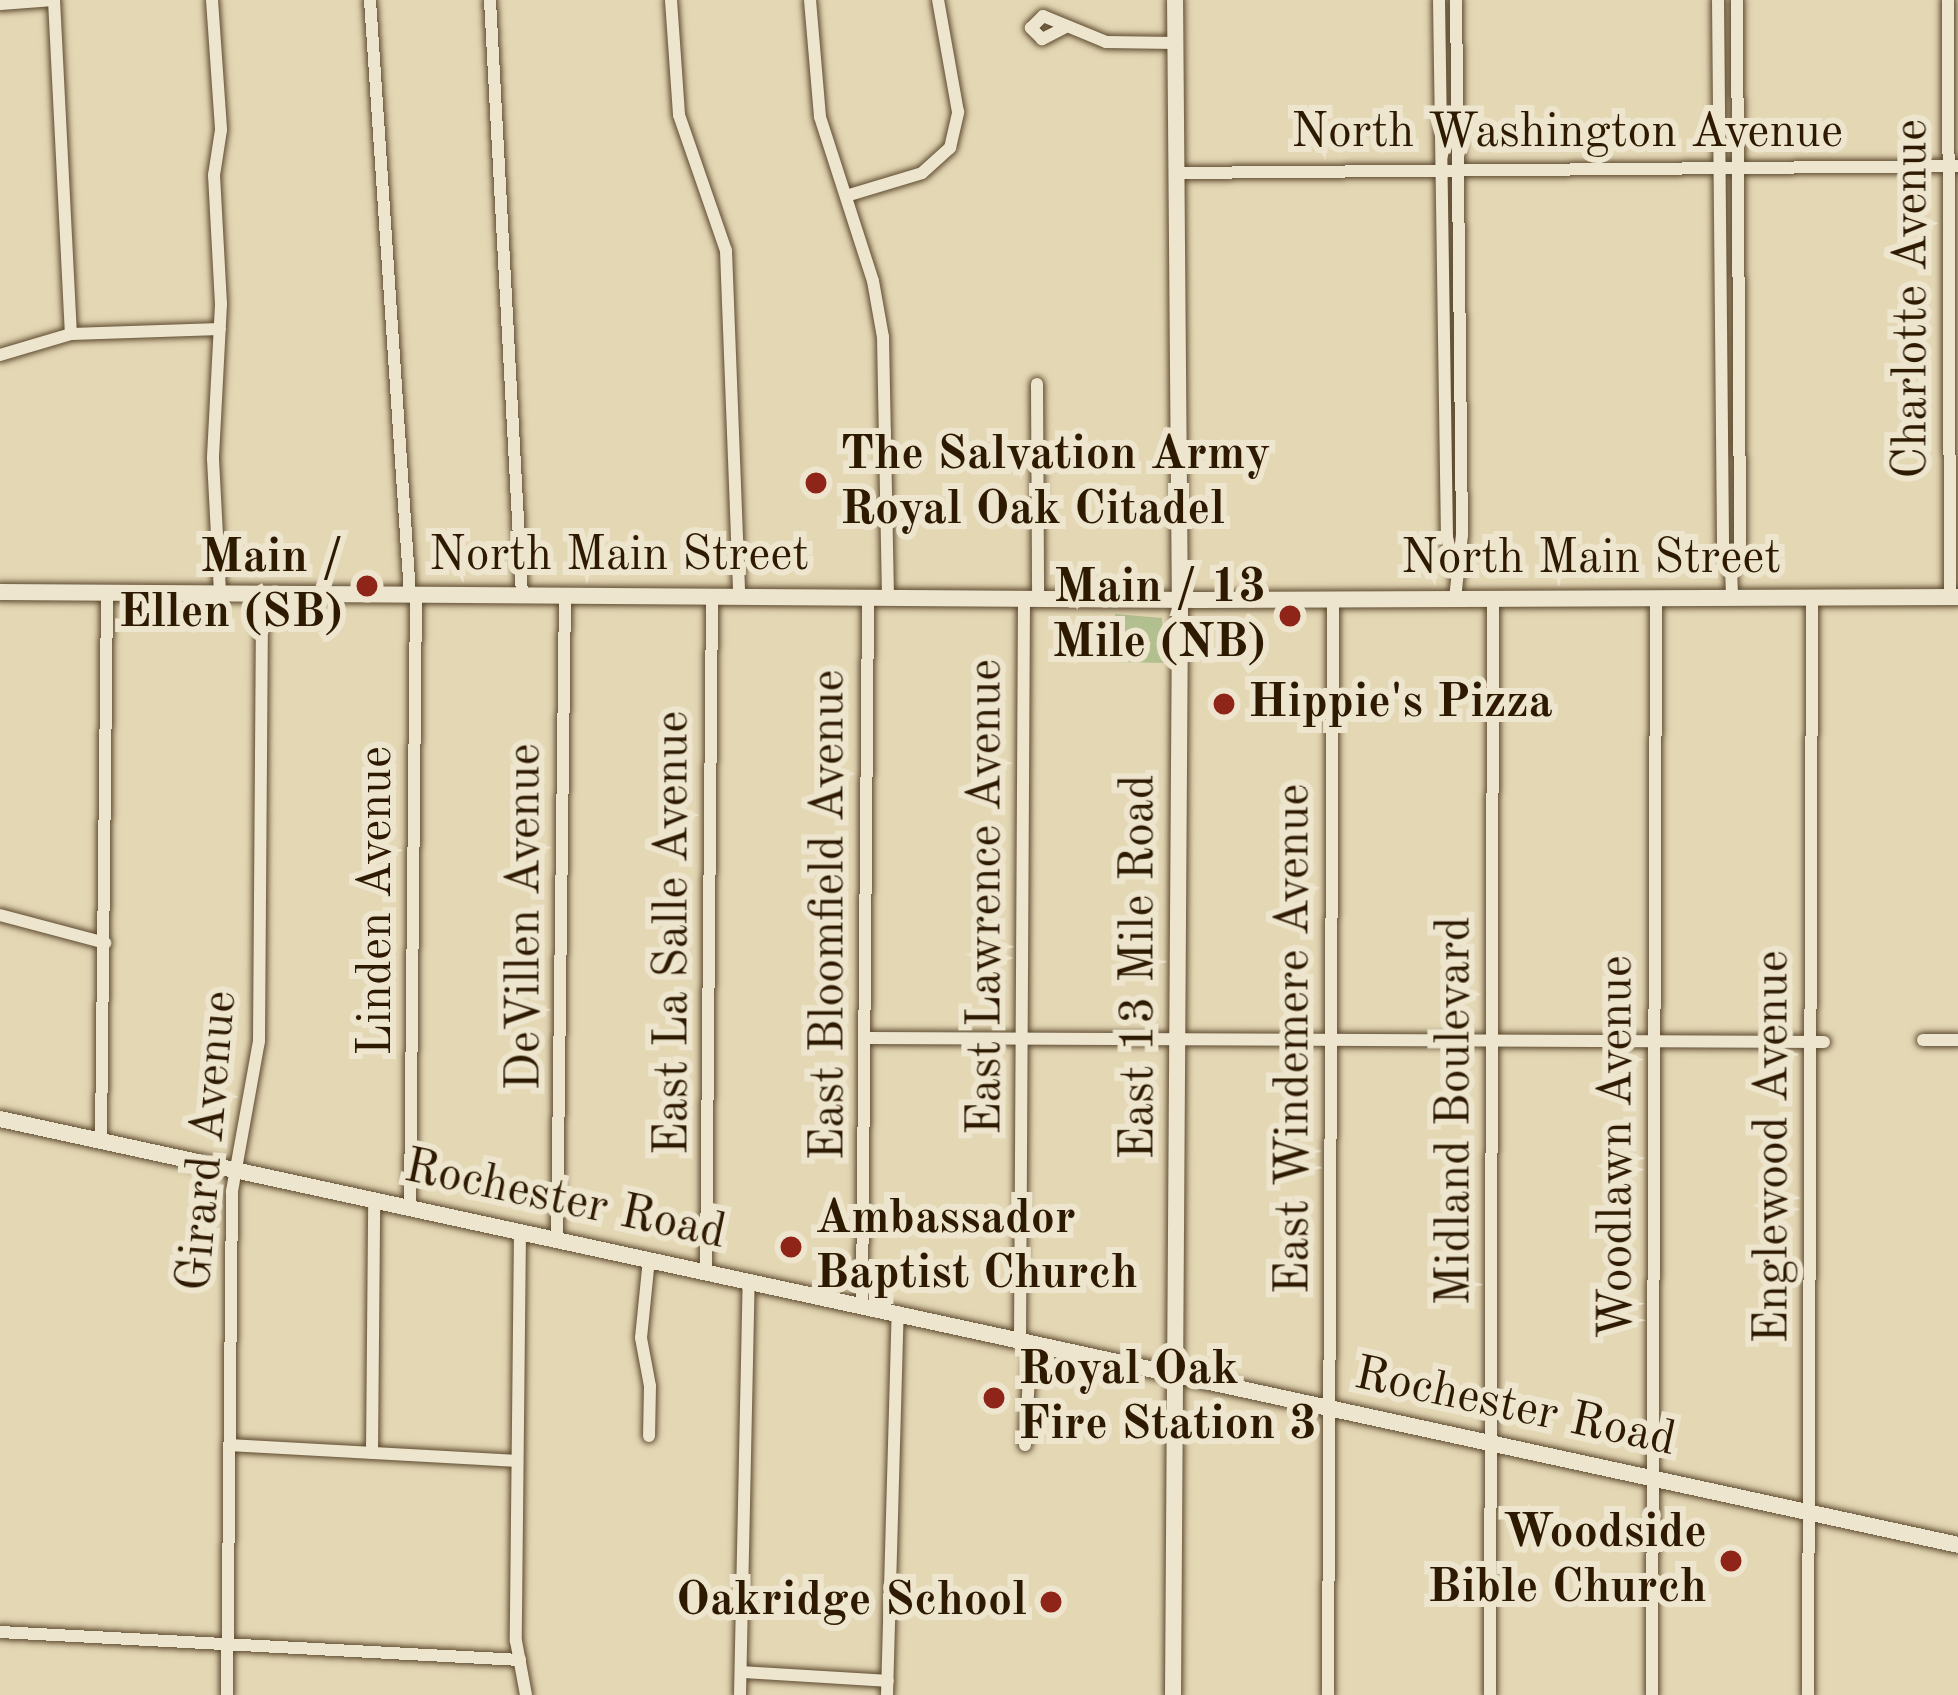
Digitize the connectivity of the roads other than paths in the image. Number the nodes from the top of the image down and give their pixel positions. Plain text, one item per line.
1 (54, 0) edge
2 (212, 0) edge
3 (370, 0) edge
4 (490, 0) edge
5 (671, 0) edge
6 (809, 0) edge
7 (938, 0) edge
8 (1175, 0) edge
9 (1439, 0) edge
10 (1456, 0) edge
11 (1718, 0) edge
12 (1737, 0) edge
13 (1948, 0) edge
14 (0, 4) edge
15 (1064, 28) dead end
16 (1176, 43) junction
17 (1953, 166) edge
18 (1720, 167) junction
19 (1736, 167) junction
20 (1444, 170) junction
21 (1459, 171) junction
22 (1177, 173) junction
23 (846, 196) junction
24 (220, 329) junction
25 (71, 334) junction
26 (0, 356) edge
27 (1444, 365) junction
28 (1460, 365) junction
29 (1722, 366) junction
30 (1738, 366) junction
31 (1037, 384) dead end
32 (1731, 567) junction
33 (1455, 571) junction
34 (0, 592) edge
35 (107, 592) junction
36 (220, 593) junction
37 (262, 593) junction
38 (413, 594) junction
39 (522, 595) junction
40 (565, 595) junction
41 (712, 596) junction
42 (740, 596) junction
43 (868, 597) junction
44 (888, 597) junction
45 (1954, 597) edge
46 (1031, 598) junction
47 (1656, 598) junction
48 (1812, 598) junction
49 (1333, 599) junction
50 (1455, 599) junction
51 (1493, 599) junction
52 (1732, 599) junction
53 (1180, 600) junction
54 (0, 915) edge
55 (105, 943) junction
56 (866, 1038) junction
57 (1023, 1038) junction
58 (1179, 1039) junction
59 (1331, 1040) junction
60 (1923, 1040) dead end
61 (1958, 1040) edge
62 (1493, 1041) junction
63 (1654, 1041) junction
64 (1818, 1042) junction
65 (0, 1119) edge
66 (101, 1140) junction
67 (237, 1170) junction
68 (374, 1199) junction
69 (410, 1208) junction
70 (520, 1231) junction
71 (557, 1239) junction
72 (649, 1259) junction
73 (706, 1271) junction
74 (748, 1280) junction
75 (862, 1304) junction
76 (898, 1312) junction
77 (1026, 1341) junction
78 (1178, 1377) junction
79 (1330, 1407) junction
80 (650, 1436) dead end
81 (1491, 1442) junction
82 (1025, 1444) dead end
83 (230, 1445) junction
84 (372, 1453) junction
85 (517, 1461) junction
86 (1652, 1478) junction
87 (1809, 1512) junction
88 (1958, 1545) edge
89 (0, 1632) edge
90 (228, 1646) junction
91 (520, 1660) junction
92 (742, 1672) junction
93 (888, 1688) edge
94 (227, 1695) edge
95 (526, 1695) edge
96 (740, 1695) edge
97 (1173, 1695) edge
98 (1328, 1695) edge
99 (1490, 1695) edge
100 (1652, 1695) edge
101 (1808, 1695) edge

1 - 14 street
1 - 25 street
2 - 24 street
3 - 38 street, Linden Avenue
4 - 39 street
5 - 42 street
6 - 23 street
7 - 23 street
8 - 16 main road, East 13 Mile Road
9 - 20 street
10 - 21 street
11 - 18 street
12 - 19 street
13 - 17 street, Charlotte Avenue
15 - 16 street
16 - 22 main road, East 13 Mile Road
17 - 19 street, North Washington Avenue
17 - 45 street, Charlotte Avenue
18 - 19 street, North Washington Avenue
18 - 21 street, North Washington Avenue
18 - 29 street
19 - 30 street
20 - 21 street, North Washington Avenue
20 - 22 street, North Washington Avenue
20 - 27 street
21 - 28 street
22 - 53 main road, East 13 Mile Road
23 - 44 street
24 - 25 street
24 - 36 street
25 - 26 street
27 - 28 street
27 - 33 street
28 - 33 street
29 - 30 street
29 - 32 street
30 - 32 street
31 - 46 street, East Lawrence Avenue
32 - 52 street
33 - 50 street
34 - 35 main road, North Main Street
35 - 36 main road, North Main Street
35 - 55 street
36 - 37 main road, North Main Street
37 - 38 main road, North Main Street
37 - 67 street, Girard Avenue
38 - 39 main road, North Main Street
38 - 69 street, Linden Avenue
39 - 40 main road, North Main Street
40 - 41 main road, North Main Street
40 - 71 street, DeVillen Avenue
41 - 42 main road, North Main Street
41 - 73 street, East La Salle Avenue
42 - 43 main road, North Main Street
43 - 44 main road, North Main Street
43 - 56 street, East Bloomfield Avenue
44 - 46 main road, North Main Street
45 - 48 main road, North Main Street
46 - 53 main road, North Main Street
46 - 57 street, East Lawrence Avenue
47 - 51 main road, North Main Street
47 - 52 main road, North Main Street
47 - 63 street, Woodlawn Avenue
48 - 52 main road, North Main Street
48 - 64 street, Englewood Avenue
49 - 50 main road, North Main Street
49 - 53 main road, North Main Street
49 - 59 street, East Windemere Avenue
50 - 51 main road, North Main Street
51 - 62 street, Midland Boulevard
53 - 58 main road, East 13 Mile Road
54 - 55 street
55 - 66 street
56 - 57 street
56 - 75 street, East Bloomfield Avenue
57 - 58 street
57 - 77 street, East Lawrence Avenue
58 - 59 street
58 - 78 main road, East 13 Mile Road
59 - 62 street
59 - 79 street, East Windemere Avenue
60 - 61 street
62 - 63 street
62 - 81 street, Midland Boulevard
63 - 64 street
63 - 86 street, Woodlawn Avenue
64 - 87 street, Englewood Avenue
65 - 66 main road, Rochester Road
66 - 67 main road, Rochester Road
67 - 68 main road, Rochester Road
67 - 83 street, Girard Avenue
68 - 69 main road, Rochester Road
68 - 84 street
69 - 70 main road, Rochester Road
70 - 71 main road, Rochester Road
70 - 85 street
71 - 72 main road, Rochester Road
72 - 73 main road, Rochester Road
72 - 80 street
73 - 74 main road, Rochester Road
74 - 75 main road, Rochester Road
74 - 92 street
75 - 76 main road, Rochester Road
76 - 77 main road, Rochester Road
76 - 93 street
77 - 78 main road, Rochester Road
77 - 82 street, East Lawrence Avenue
78 - 79 main road, Rochester Road
78 - 97 main road, East 13 Mile Road
79 - 81 main road, Rochester Road
79 - 98 street, East Windemere Avenue
81 - 86 main road, Rochester Road
81 - 99 street, Midland Boulevard
83 - 84 street
83 - 90 street, Girard Avenue
84 - 85 street
85 - 91 street
86 - 87 main road, Rochester Road
86 - 100 street, Woodlawn Avenue
87 - 88 main road, Rochester Road
87 - 101 street, Englewood Avenue
89 - 90 street
90 - 91 street
90 - 94 street, Girard Avenue
91 - 95 street
92 - 93 street
92 - 96 street

